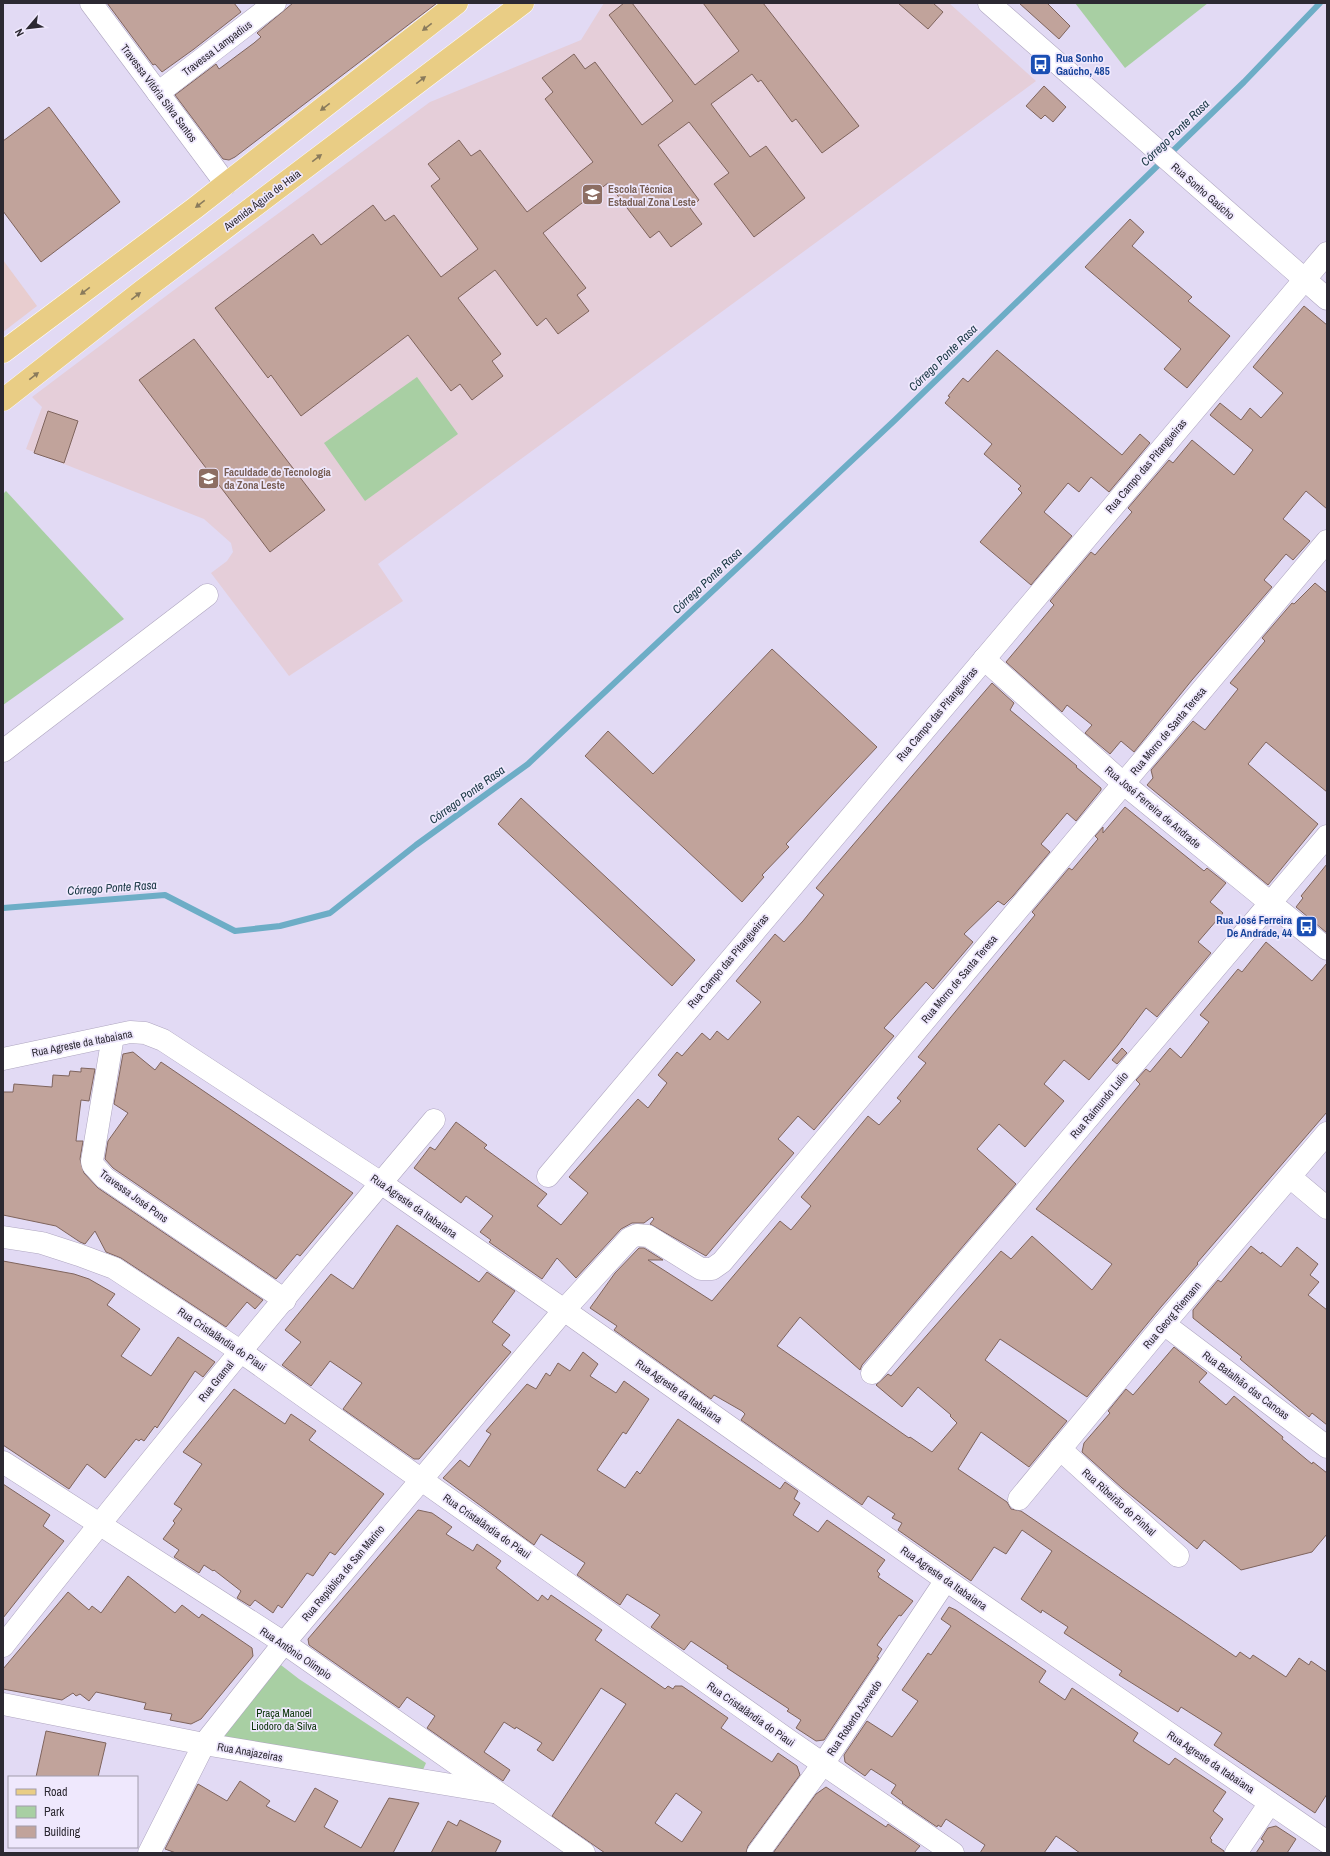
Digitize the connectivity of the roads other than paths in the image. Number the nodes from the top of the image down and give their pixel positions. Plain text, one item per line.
1 (92, 3) edge
2 (275, 3) edge
3 (458, 3) edge
4 (523, 3) edge
5 (989, 3) edge
6 (158, 92) junction
7 (226, 184) junction
8 (1327, 253) edge
9 (1304, 280) junction
10 (1327, 299) edge
11 (3, 352) edge
12 (3, 400) edge
13 (1327, 541) edge
14 (207, 595) dead end
15 (984, 659) junction
16 (3, 751) edge
17 (1124, 784) junction
18 (1327, 836) edge
19 (1269, 904) junction
20 (1327, 949) edge
21 (113, 1036) junction
22 (3, 1059) edge
23 (434, 1120) dead end
24 (1327, 1133) edge
25 (548, 1176) dead end
26 (1290, 1177) junction
27 (381, 1183) junction
28 (1327, 1208) edge
29 (3, 1237) edge
30 (285, 1300) junction
31 (564, 1310) junction
32 (1164, 1324) junction
33 (240, 1350) junction
34 (872, 1373) dead end
35 (1327, 1447) edge
36 (1060, 1449) junction
37 (3, 1462) edge
38 (422, 1479) junction
39 (1019, 1499) dead end
40 (98, 1524) junction
41 (1178, 1556) dead end
42 (946, 1580) junction
43 (284, 1643) junction
44 (3, 1646) edge
45 (3, 1704) edge
46 (204, 1744) junction
47 (823, 1764) junction
48 (498, 1793) junction
49 (1270, 1802) junction
50 (1327, 1842) edge
51 (149, 1853) edge
52 (584, 1853) edge
53 (758, 1853) edge
54 (953, 1853) edge
55 (1236, 1853) edge

1 - 6 street, Travessa Vitória Silva Santos
2 - 6 street, Travessa Lampadius
3 -> 7 main road
12 -> 4 main road, Avenida Águia de Haia
5 - 9 street, Rua Sonho Gaúcho
6 - 7 street, Travessa Vitória Silva Santos
7 -> 11 main road
8 - 9 street, Rua Campo das Pitangueiras
9 - 10 street, Rua Sonho Gaúcho
9 - 15 street, Rua Campo das Pitangueiras
13 - 17 street, Rua Morro de Santa Teresa
14 - 16 street
15 - 17 street, Rua José Ferreira de Andrade
15 - 25 street, Rua Campo das Pitangueiras
17 - 19 street, Rua José Ferreira de Andrade
17 - 31 street, Rua Morro de Santa Teresa
18 - 19 street, Rua Raimundo Lulio
19 - 20 street, Rua José Ferreira de Andrade
19 - 34 street, Rua Raimundo Lulio
21 - 22 street, Rua Agreste da Itabaiana
21 - 27 street, Rua Agreste da Itabaiana
21 - 30 street, Travessa José Pons
23 - 27 street, Rua Gramal
24 - 26 street, Rua Georg Riemann
26 - 28 street
26 - 32 street, Rua Georg Riemann
27 - 30 street, Rua Gramal
27 - 31 street, Rua Agreste da Itabaiana
29 - 33 street, Rua Cristalândia do Piaui
30 - 33 street, Rua Gramal
31 - 38 street, Rua República de San Marino
31 - 42 street, Rua Agreste da Itabaiana
32 - 35 street, Rua Batalhão das Canoas
32 - 36 street, Rua Georg Riemann
33 - 38 street, Rua Cristalândia do Piaui
33 - 40 street, Rua Gramal
36 - 39 street, Rua Georg Riemann
36 - 41 street, Rua Ribeirão do Pinhal
37 - 40 street, Rua Antônio Olímpio
38 - 43 street, Rua República de San Marino
38 - 47 street, Rua Cristalândia do Piaui
40 - 43 street, Rua Antônio Olímpio
40 - 44 street, Rua Gramal
42 - 47 street, Rua Roberto Azevedo
42 - 49 street, Rua Agreste da Itabaiana
43 - 46 street, Rua República de San Marino
43 - 48 street, Rua Antônio Olímpio
45 - 46 street, Rua Anajazeiras
46 - 48 street, Rua Anajazeiras
46 - 51 street, Rua República de San Marino
47 - 53 street, Rua Roberto Azevedo
47 - 54 street, Rua Cristalândia do Piaui
48 - 52 street, Rua Antônio Olímpio
49 - 50 street, Rua Agreste da Itabaiana
49 - 55 street

